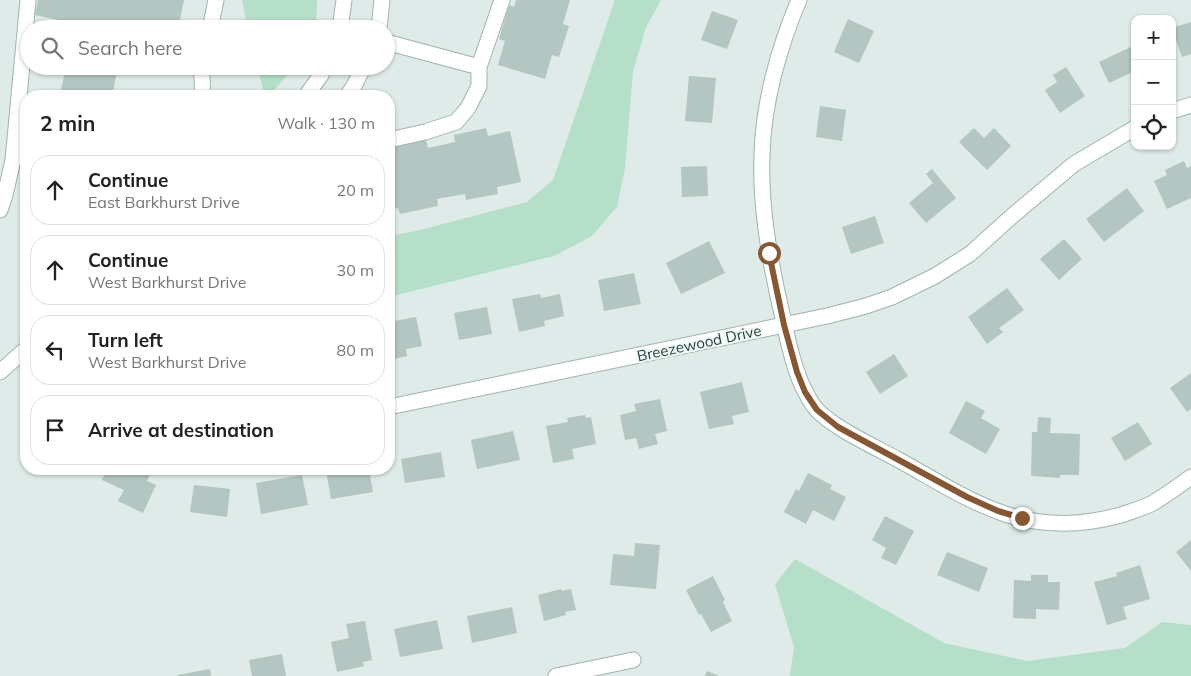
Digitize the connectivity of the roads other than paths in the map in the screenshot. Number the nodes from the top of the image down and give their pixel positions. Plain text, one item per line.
1 (28, 0) edge
2 (216, 0) edge
3 (344, 0) edge
4 (382, 0) edge
5 (502, 0) edge
6 (799, 0) edge
7 (26, 20) edge
8 (212, 20) edge
9 (342, 20) edge
10 (380, 20) edge
11 (395, 44) edge
12 (479, 67) junction
13 (21, 75) edge
14 (202, 75) edge
15 (321, 75) edge
16 (360, 75) edge
17 (204, 90) edge
18 (310, 90) edge
19 (351, 90) edge
20 (1191, 104) edge
21 (1176, 110) edge
22 (1131, 130) edge
23 (395, 139) edge
24 (0, 210) edge
25 (784, 325) junction
26 (20, 354) edge
27 (0, 372) edge
28 (395, 406) edge
29 (1191, 476) edge
30 (633, 660) dead end
31 (556, 676) edge

1 - 7 street
2 - 8 street
3 - 9 street
4 - 10 street
5 - 12 street
6 - 25 street
11 - 12 street
12 - 23 street
13 - 24 street
14 - 17 street
15 - 18 street
16 - 19 street
20 - 21 street
22 - 25 street, Breezewood Drive
25 - 28 street, Breezewood Drive
25 - 29 street
26 - 27 street
30 - 31 street

